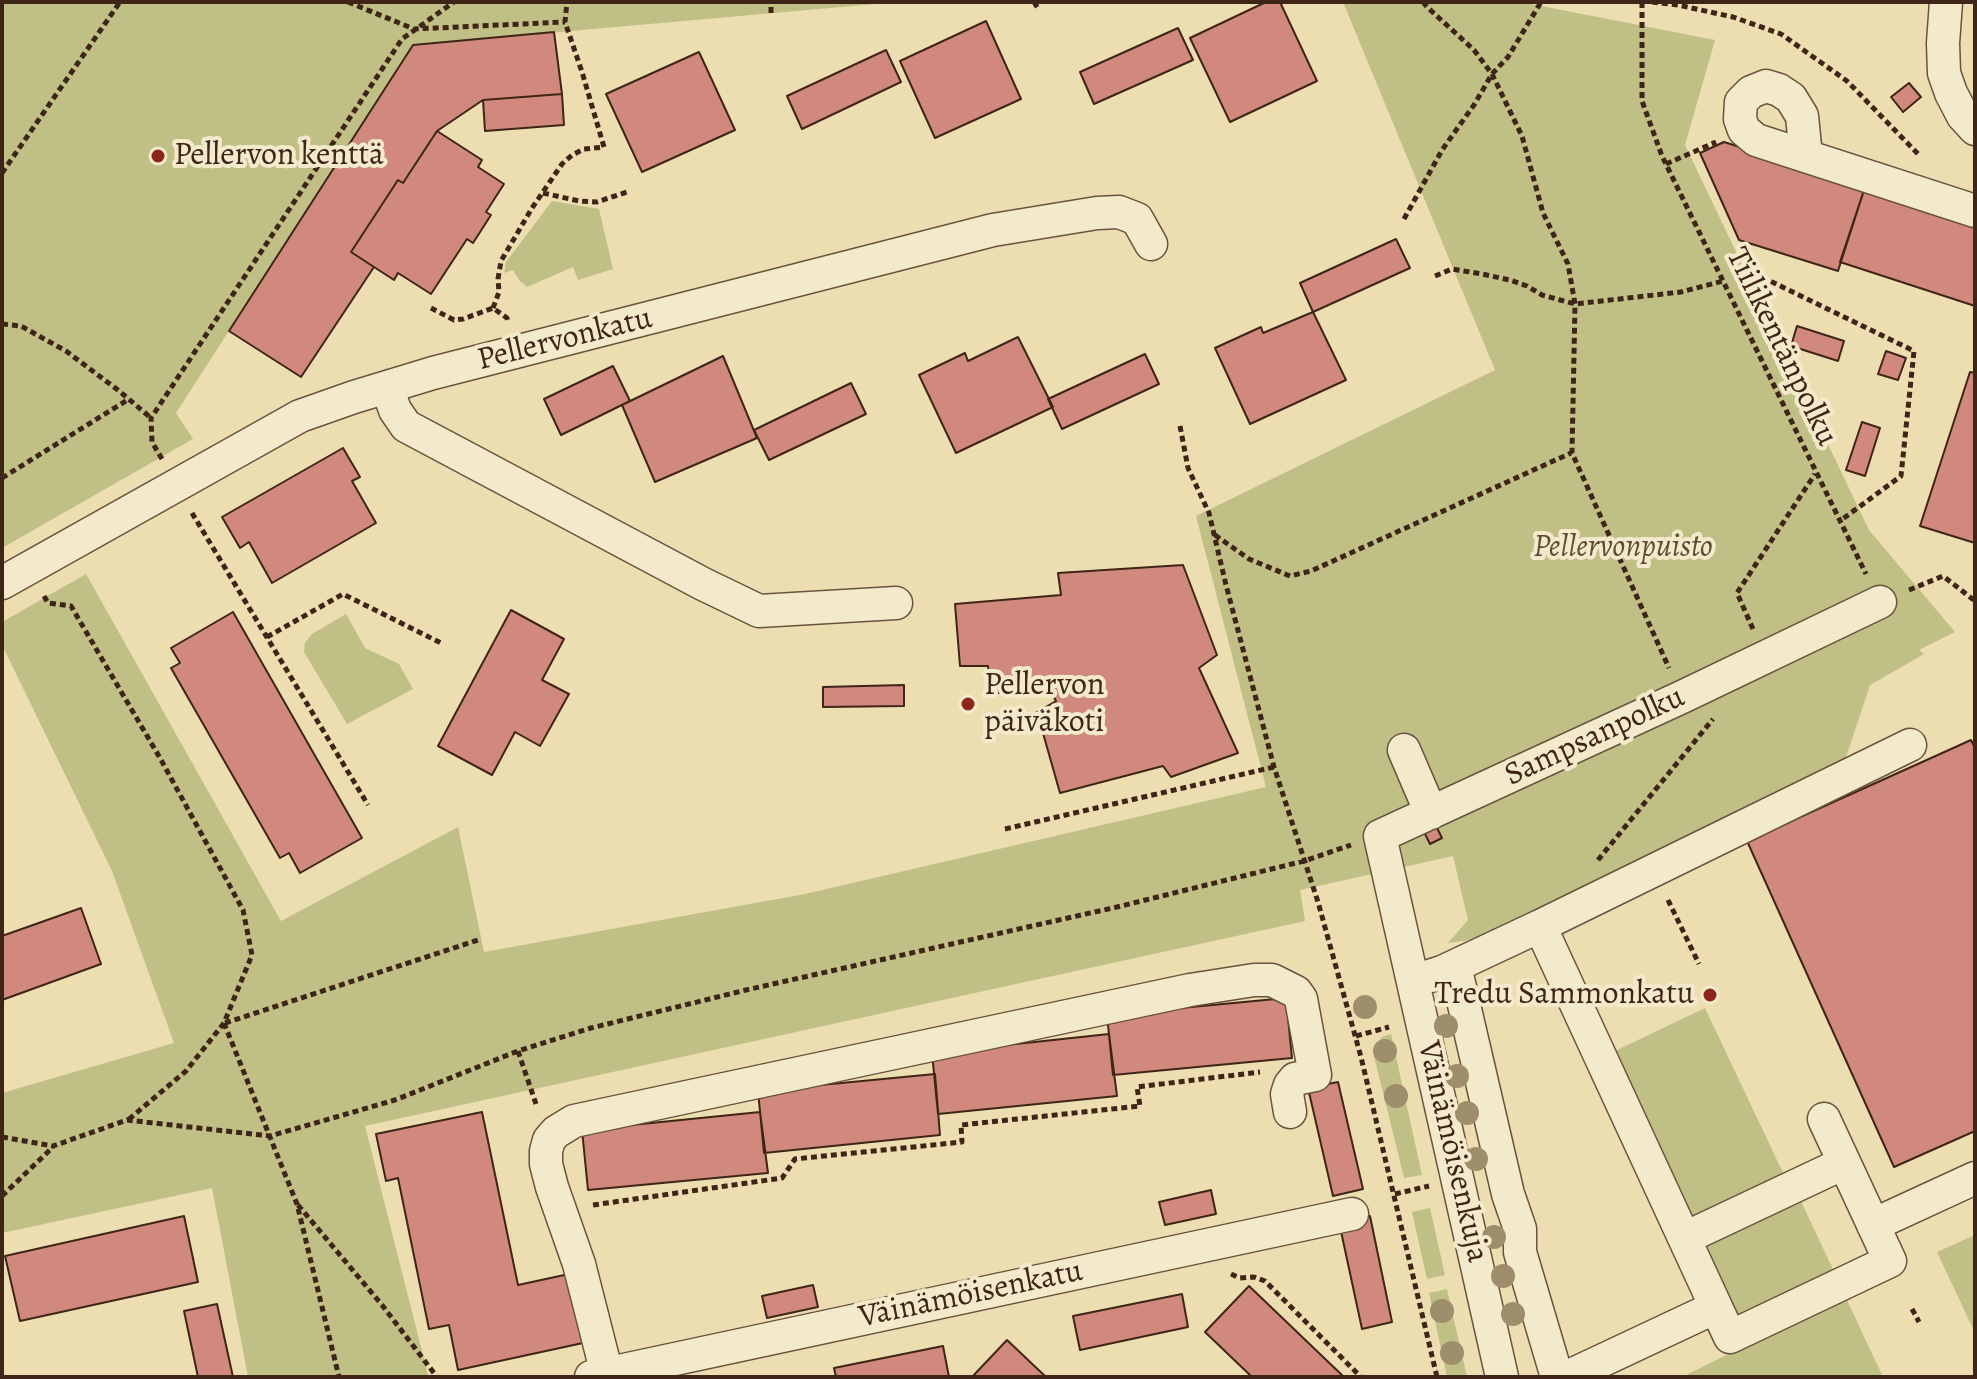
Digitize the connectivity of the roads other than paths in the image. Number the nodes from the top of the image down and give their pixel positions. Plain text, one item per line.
1 (1946, 2) edge
2 (1975, 129) edge
3 (1806, 156) dead end
4 (1975, 211) edge
5 (1151, 244) dead end
6 (387, 387) junction
7 (15, 576) edge
8 (1880, 602) road end
9 (896, 603) dead end
10 (1910, 745) dead end
11 (1404, 750) dead end
12 (1431, 813) junction
13 (1380, 836) joint
14 (1540, 926) junction
15 (1455, 966) junction
16 (1414, 981) junction
17 (1290, 1112) dead end
18 (1824, 1119) dead end
19 (1844, 1163) junction
20 (1975, 1178) edge
21 (1352, 1214) dead end
22 (1873, 1225) junction
23 (1685, 1238) junction
24 (1716, 1307) junction
25 (599, 1375) edge
26 (1502, 1377) edge
27 (1557, 1377) edge
28 (1567, 1377) edge

1 - 2 street
3 - 4 street
5 - 6 street, Pellervonkatu
6 - 7 street, Pellervonkatu
6 - 9 street
8 - 12 street, Sampsanpolku
10 - 14 street
11 - 12 street
12 - 13 street, Sampsanpolku
13 - 16 street, Väinämöisenkuja
14 - 15 street
14 - 23 street
15 - 16 street
15 - 27 street
16 - 26 street, Väinämöisenkuja
17 - 25 street
18 - 19 street
19 - 22 street
19 - 23 street
20 - 22 street
21 - 25 street, Väinämöisenkatu
22 - 24 street
23 - 24 street
24 - 28 street

